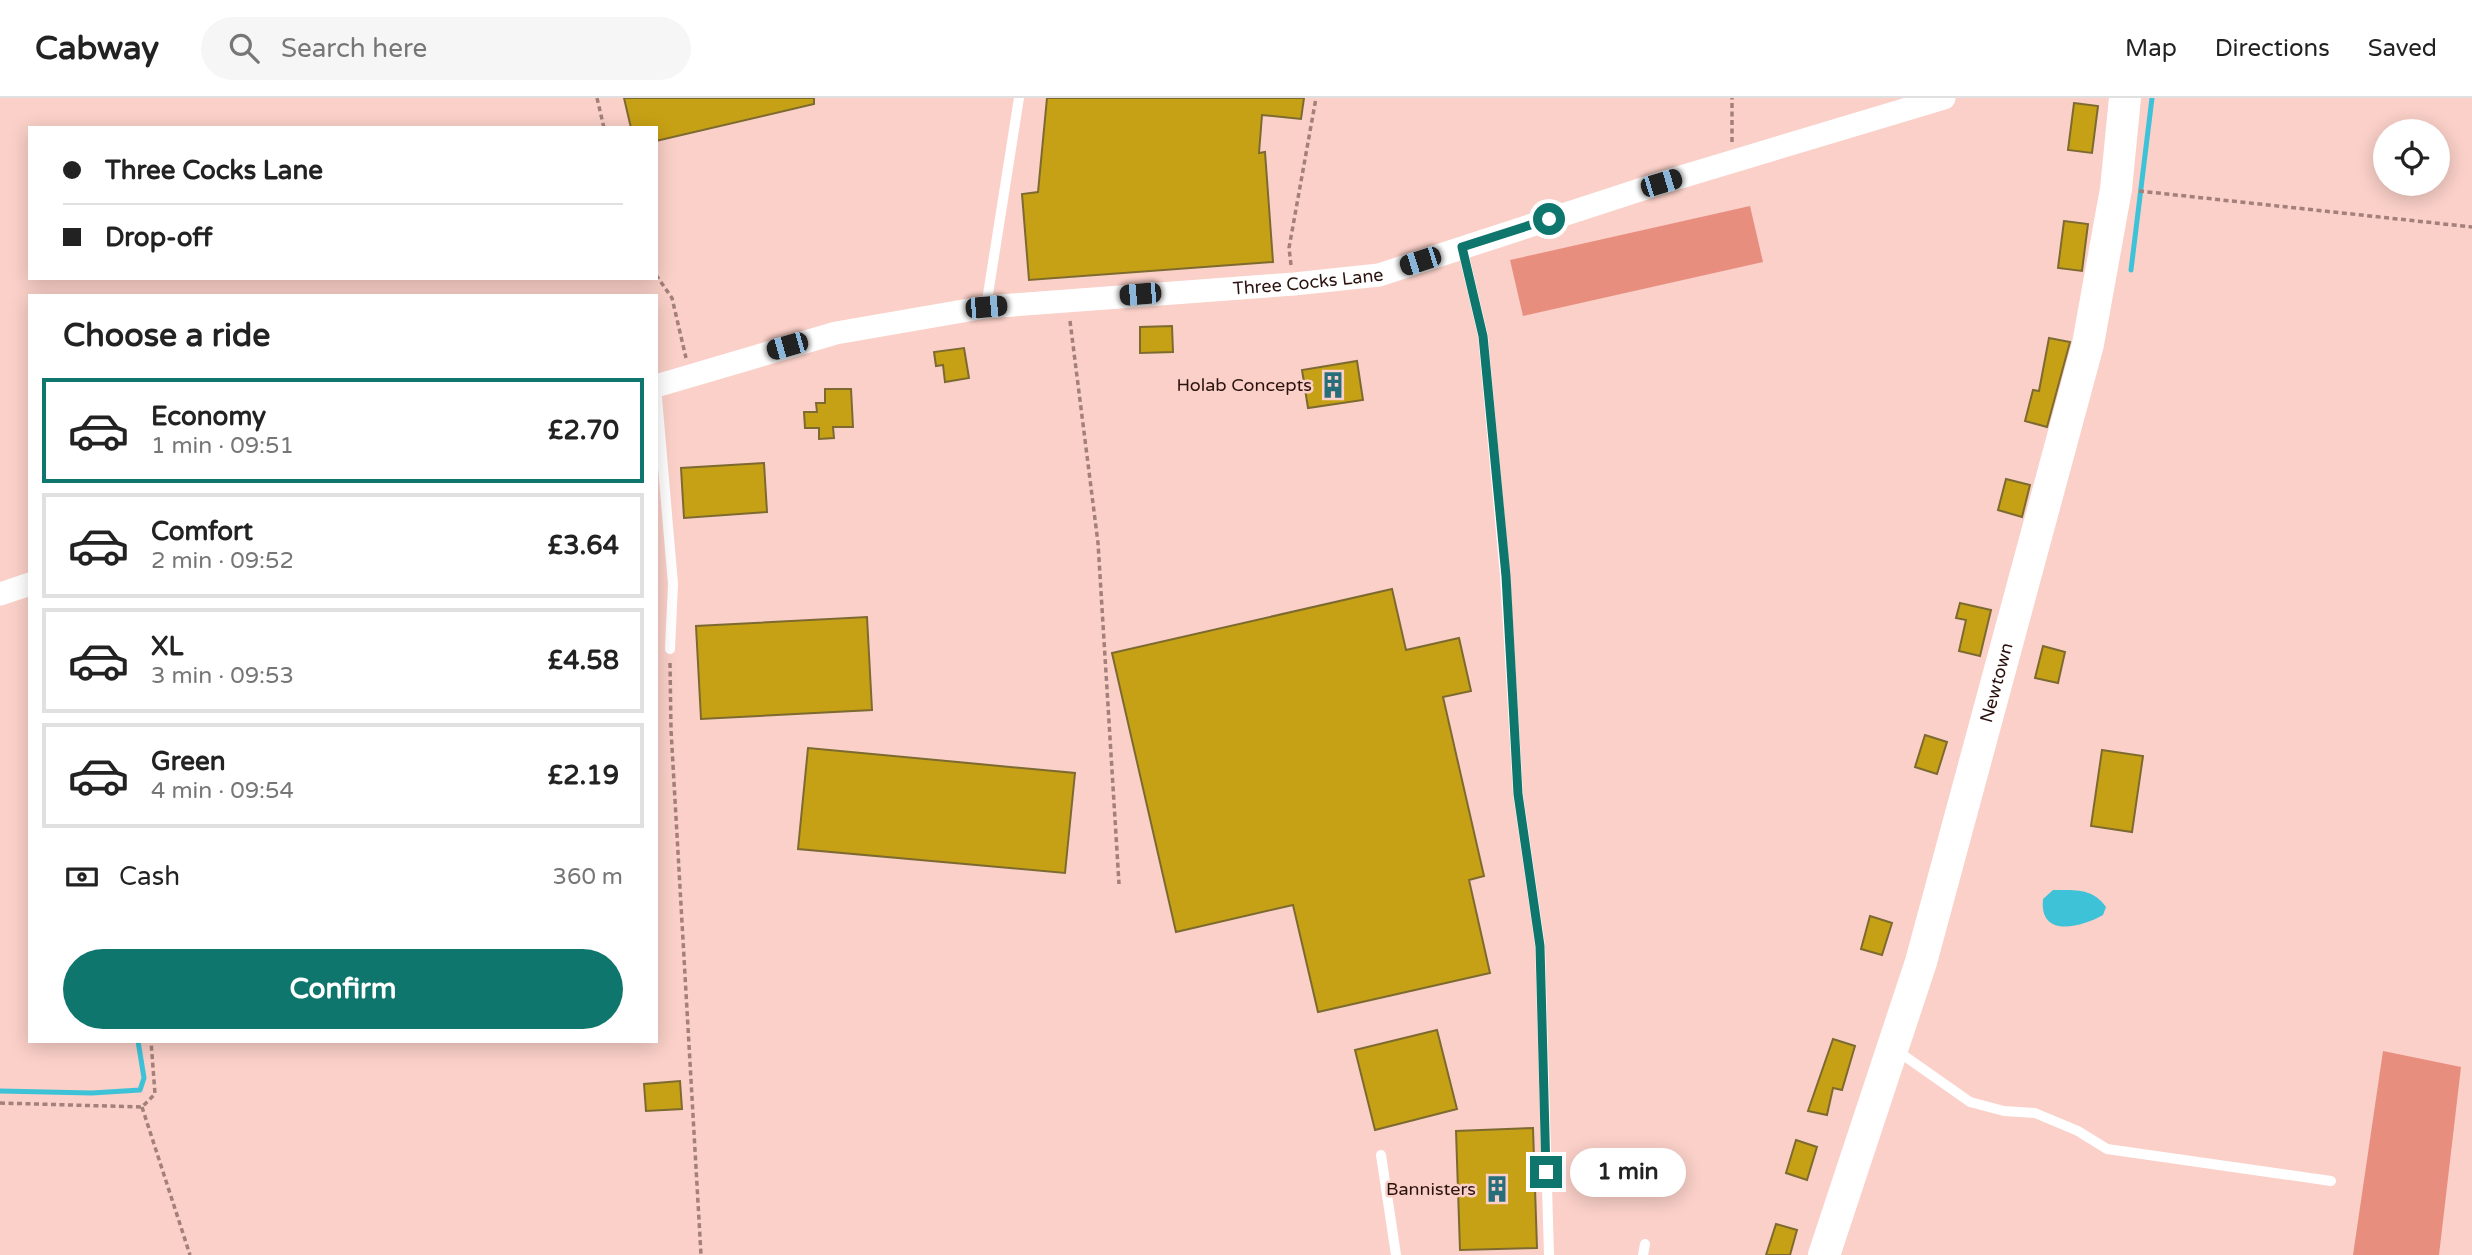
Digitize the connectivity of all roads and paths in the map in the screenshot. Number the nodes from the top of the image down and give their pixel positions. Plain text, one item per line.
1 (597, 98) edge
2 (1019, 98) edge
3 (1316, 98) edge
4 (1732, 98) edge
5 (1944, 98) edge
6 (2125, 98) edge
7 (604, 126) edge
8 (1731, 161) junction
9 (2153, 192) dead end
10 (2472, 227) edge
11 (1462, 247) junction
12 (658, 278) edge
13 (1294, 284) junction
14 (1067, 300) junction
15 (986, 307) junction
16 (689, 374) junction
17 (658, 385) edge
18 (658, 409) edge
19 (28, 585) edge
20 (0, 594) edge
21 (670, 649) joint
22 (1119, 884) dead end
23 (151, 1043) edge
24 (1894, 1048) junction
25 (0, 1103) edge
26 (142, 1107) junction
27 (1381, 1154) dead end
28 (2331, 1181) dead end
29 (190, 1255) edge
30 (701, 1255) edge
31 (1396, 1255) edge
32 (1549, 1255) edge
33 (1825, 1255) edge

1 - 7 path
2 - 15 lane
3 - 13 path
4 - 8 path
5 - 8 street, Three Cocks Lane
6 - 24 main road, Newtown
8 - 11 street, Three Cocks Lane
9 - 10 path
11 - 13 street, Three Cocks Lane
11 - 32 lane
12 - 16 path
13 - 14 street, Three Cocks Lane
14 - 15 street, Three Cocks Lane
14 - 22 path
15 - 16 street, Three Cocks Lane
16 - 17 street, Three Cocks Lane
18 - 21 lane
19 - 20 street
21 - 30 path
23 - 26 path
24 - 28 lane
24 - 33 main road, Newtown
25 - 26 path
26 - 29 path
27 - 31 lane

